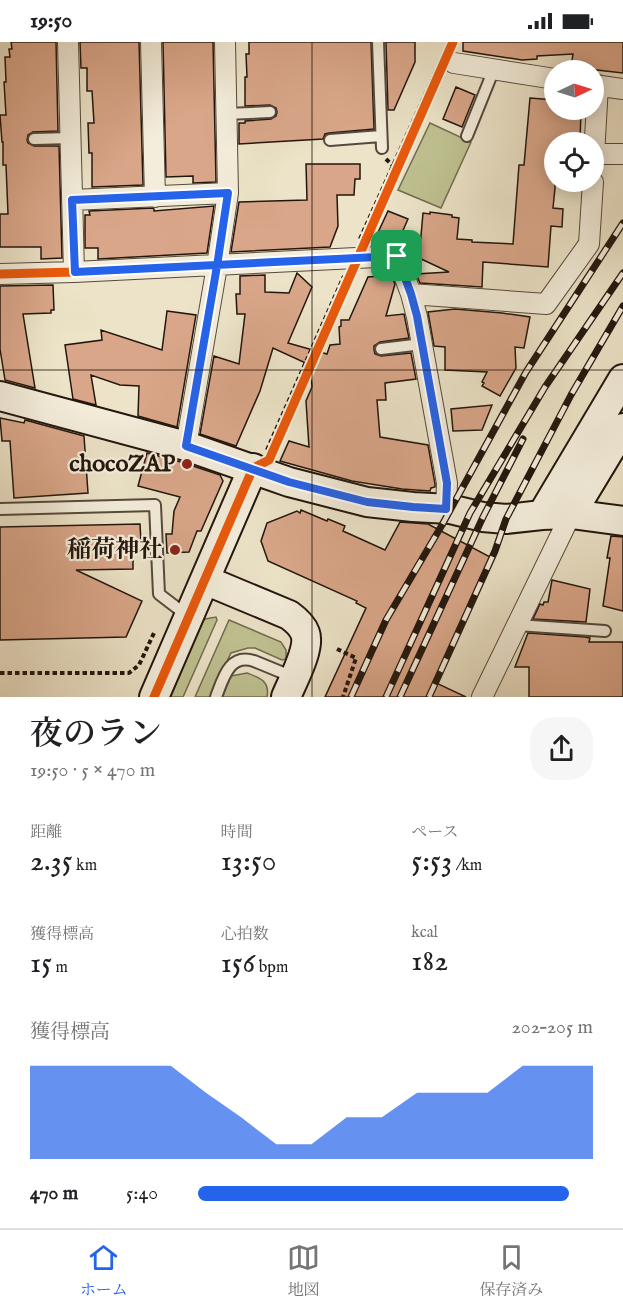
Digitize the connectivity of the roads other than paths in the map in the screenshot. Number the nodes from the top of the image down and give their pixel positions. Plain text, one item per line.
1 (69, 42) edge
2 (151, 42) edge
3 (225, 42) edge
4 (378, 42) edge
5 (449, 62) road end
6 (494, 69) junction
7 (544, 77) edge
8 (604, 86) edge
9 (623, 89) edge
10 (270, 112) dead end
11 (226, 114) junction
12 (467, 136) dead end
13 (71, 138) junction
14 (34, 139) dead end
15 (330, 140) dead end
16 (623, 154) edge
17 (604, 155) edge
18 (592, 192) edge
19 (228, 193) junction
20 (155, 197) junction
21 (72, 200) junction
22 (217, 266) junction
23 (75, 272) junction
24 (0, 273) edge
25 (411, 294) junction
26 (422, 344) junction
27 (381, 349) dead end
28 (623, 379) edge
29 (0, 396) edge
30 (623, 428) edge
31 (186, 446) junction
32 (258, 464) junction
33 (0, 509) edge
34 (446, 509) junction
35 (571, 514) junction
36 (542, 515) junction
37 (623, 521) edge
38 (205, 580) junction
39 (179, 610) junction
40 (517, 625) junction
41 (605, 631) dead end
42 (290, 687) edge
43 (154, 697) edge
44 (216, 697) edge
45 (482, 697) edge

1 - 13 street
2 - 20 street
3 - 11 street
4 - 15 lane
5 - 6 street
6 - 7 street
6 - 12 lane
8 - 9 street
10 - 11 lane
11 - 19 street
13 - 14 lane
13 - 21 street
16 - 17 street
18 - 25 street
19 - 20 street
19 - 22 street
20 - 21 street
21 - 23 street
22 - 23 street
22 - 25 street
22 - 31 street
23 - 24 street
25 - 26 street
26 - 27 lane
26 - 34 street
28 - 36 street
29 - 31 street
30 - 35 street
31 - 32 street
32 - 34 street
32 - 38 street
33 - 39 lane
34 - 36 street
35 - 36 street
35 - 37 street
35 - 40 street
38 - 39 street
38 - 42 street
39 - 43 street
40 - 41 lane
40 - 45 street
42 - 44 lane

